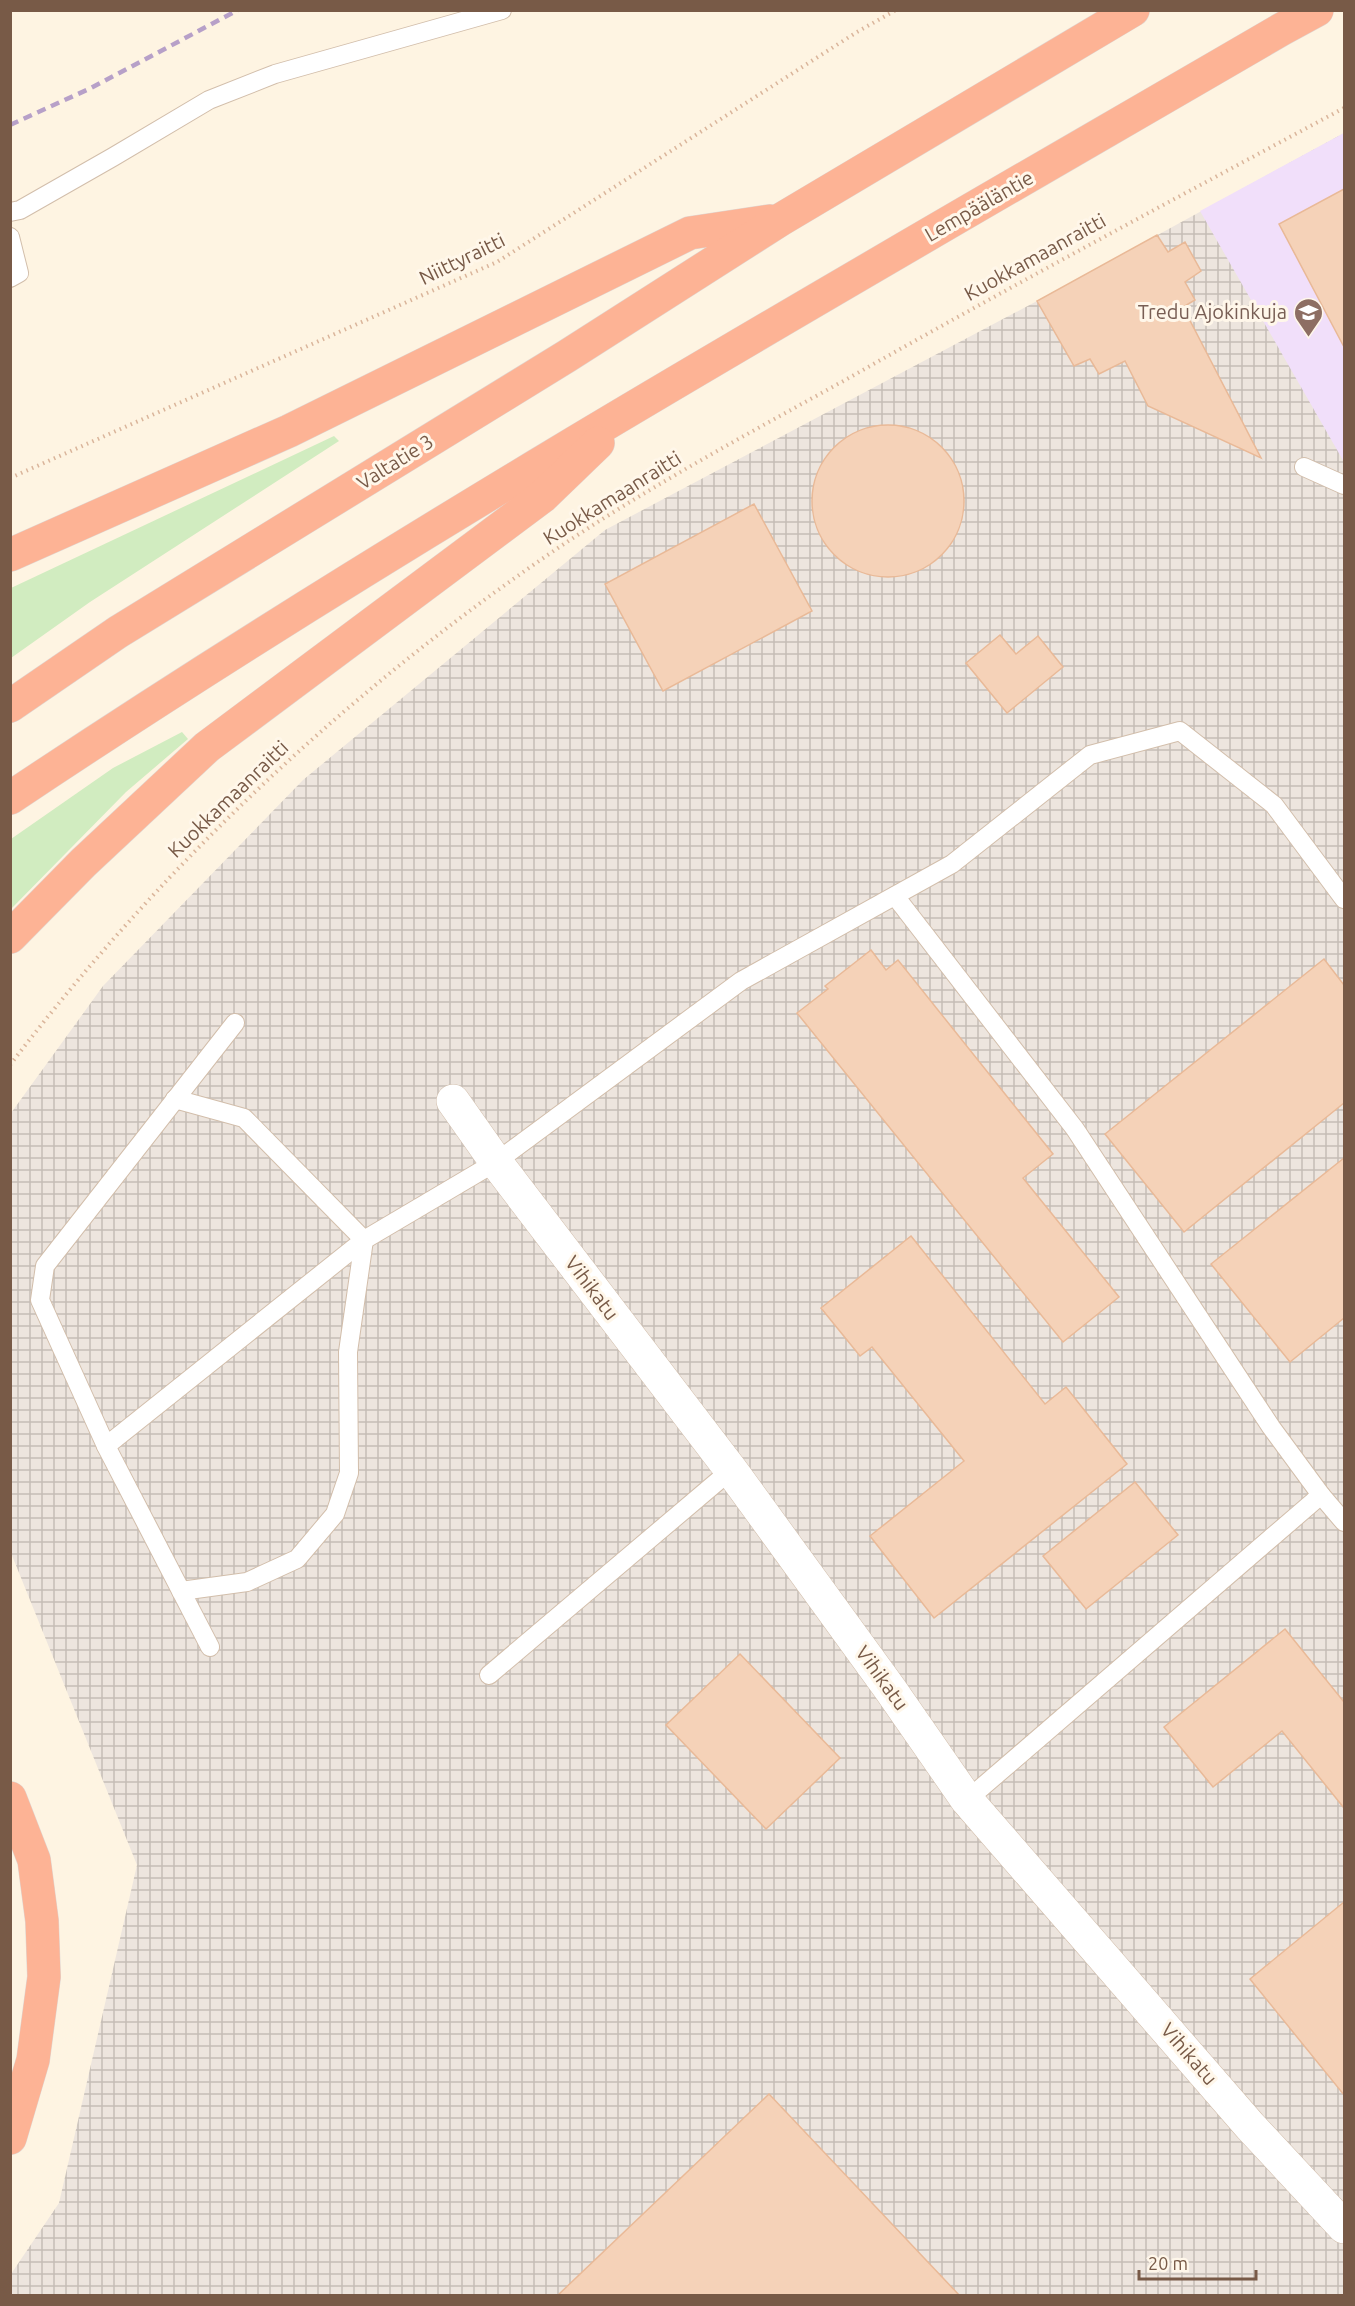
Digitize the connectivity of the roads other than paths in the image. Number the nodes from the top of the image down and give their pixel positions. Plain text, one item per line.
1 (502, 10) edge
2 (1133, 10) edge
3 (1317, 10) edge
4 (10, 212) edge
5 (780, 220) junction
6 (10, 237) edge
7 (10, 278) edge
8 (641, 402) junction
9 (1304, 467) dead end
10 (1344, 485) edge
11 (10, 555) edge
12 (10, 706) edge
13 (10, 798) edge
14 (895, 896) junction
15 (1344, 899) edge
16 (10, 937) edge
17 (235, 1023) dead end
18 (175, 1100) junction
19 (453, 1101) dead end
20 (496, 1162) junction
21 (364, 1240) junction
22 (106, 1446) junction
23 (731, 1470) junction
24 (1321, 1494) junction
25 (1344, 1522) edge
26 (181, 1591) junction
27 (210, 1647) dead end
28 (489, 1676) dead end
29 (10, 1798) edge
30 (967, 1800) junction
31 (10, 2138) edge
32 (1344, 2227) edge

1 - 4 lane
2 - 5 highway
3 - 8 highway, Lempääläntie
5 - 11 highway
5 - 12 highway, Valtatie 3
6 - 7 lane
8 - 13 highway
8 - 16 highway
9 - 10 lane
14 - 15 lane
14 - 20 lane
14 - 24 lane
17 - 18 lane
18 - 21 lane
18 - 22 lane
19 - 20 street, Vihikatu
20 - 21 lane
20 - 23 street, Vihikatu
21 - 22 lane
21 - 26 lane
22 - 26 lane
23 - 28 lane
23 - 30 street, Vihikatu
24 - 25 lane
24 - 30 lane
26 - 27 lane
29 - 31 highway
30 - 32 street, Vihikatu

